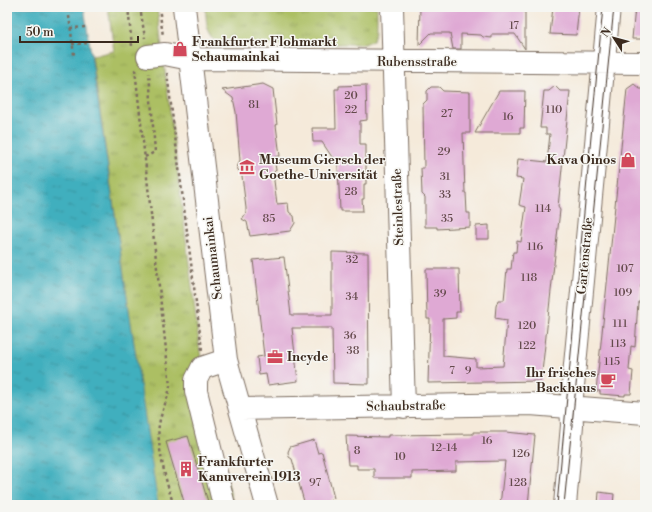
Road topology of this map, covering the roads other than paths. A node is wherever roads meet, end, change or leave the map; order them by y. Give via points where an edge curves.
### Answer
1 (184, 7) edge
2 (392, 7) edge
3 (609, 7) edge
4 (145, 55) road end
5 (190, 59) junction
6 (393, 62) junction
7 (604, 63) junction
8 (645, 63) edge
9 (226, 360) junction
10 (404, 406) junction
11 (571, 407) junction
12 (240, 409) junction
13 (645, 413) edge
14 (224, 505) edge
15 (266, 505) edge
16 (565, 505) edge

1 - 5 street, Schaumainkai
2 - 6 street, Steinlestraße
3 - 7 street, Gartenstraße
4 - 5 street, Rubensstraße
5 - 6 street, Rubensstraße
5 - 9 street, Schaumainkai
6 - 7 street, Rubensstraße
6 - 10 street, Steinlestraße
7 - 8 street, Rubensstraße
7 - 11 street, Gartenstraße
9 - 12 street, Schaumainkai
9 - 14 street via 205,366 198,372 196,391
10 - 11 street, Schaubstraße via 530,404
10 - 12 street, Schaubstraße
11 - 13 street, Schaubstraße
11 - 16 street, Gartenstraße via 572,425
12 - 15 street, Schaumainkai

